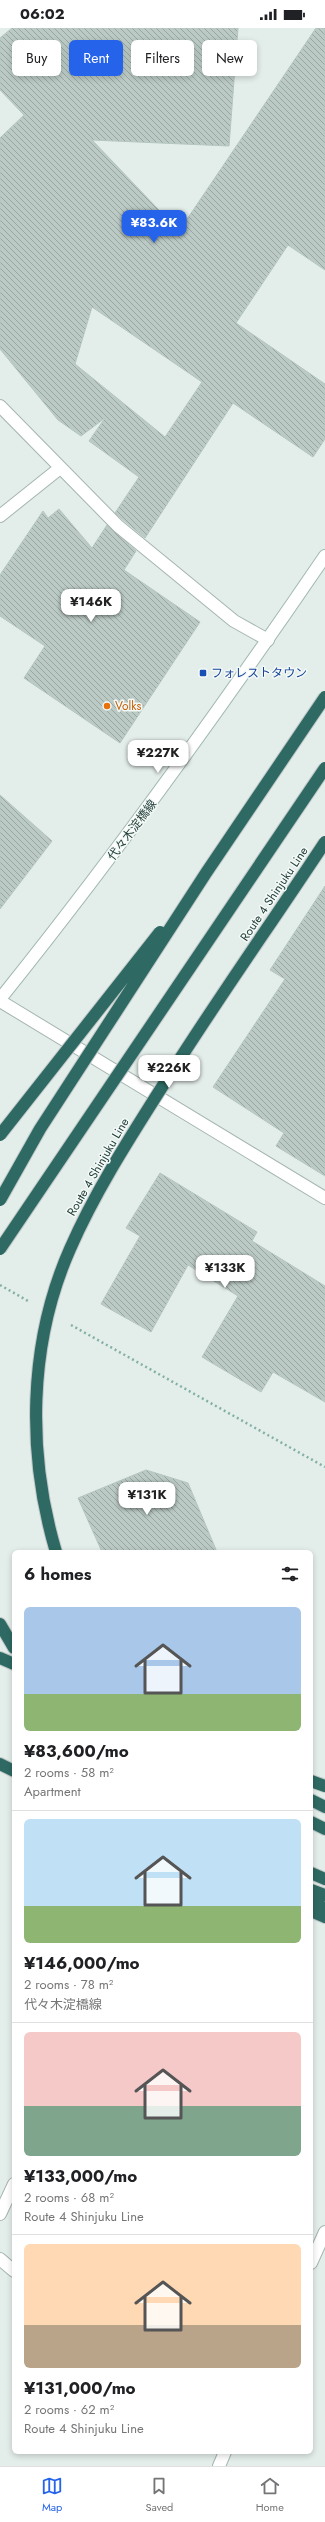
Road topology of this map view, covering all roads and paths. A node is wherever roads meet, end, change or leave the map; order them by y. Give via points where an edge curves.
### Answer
1 (0, 406) edge
2 (60, 468) junction
3 (0, 516) edge
4 (325, 556) edge
5 (268, 640) junction
6 (325, 697) edge
7 (325, 768) edge
8 (325, 842) edge
9 (206, 873) junction
10 (0, 1000) edge
11 (0, 1135) edge
12 (325, 1198) edge
13 (0, 1200) edge
14 (0, 1249) edge
15 (0, 1285) edge
16 (34, 1304) dead end
17 (69, 1324) dead end
18 (325, 1467) edge
19 (55, 1550) edge
20 (0, 1624) edge
21 (12, 1645) edge
22 (0, 1658) edge
23 (12, 1663) edge
24 (0, 1756) edge
25 (12, 1762) edge
26 (0, 1764) edge
27 (12, 1769) edge
28 (313, 1782) edge
29 (325, 1786) edge
30 (313, 1801) edge
31 (325, 1807) edge
32 (313, 1823) edge
33 (325, 1829) edge
34 (313, 1874) edge
35 (325, 1879) edge
36 (313, 1891) edge
37 (325, 1895) edge
38 (313, 1903) edge
39 (325, 1908) edge
40 (313, 1912) edge
41 (325, 1918) edge
42 (12, 2188) edge
43 (0, 2214) edge
44 (325, 2232) edge
45 (313, 2259) edge
46 (0, 2260) edge
47 (12, 2269) edge
48 (224, 2454) edge
49 (219, 2466) edge

1 - 2 street
2 - 3 street
2 - 5 street via 130,536 234,621
4 - 5 street, 代々木淀橋線
5 - 10 street, 代々木淀橋線 via 85,892
6 - 9 highway, bridge
7 - 14 highway, bridge
8 - 19 highway, Route 4 Shinjuku Line, bridge via 125,1145 69,1250 46,1323 36,1415 39,1485
9 - 11 highway, bridge
9 - 13 highway, bridge via 40,1129
10 - 12 street
15 - 16 path
17 - 18 path
20 - 21 highway
22 - 23 highway
24 - 25 highway
26 - 27 highway
28 - 29 highway
30 - 31 highway
32 - 33 highway
34 - 35 highway
36 - 37 highway
38 - 39 highway
40 - 41 highway
42 - 43 street
44 - 45 street
46 - 47 street
48 - 49 street

